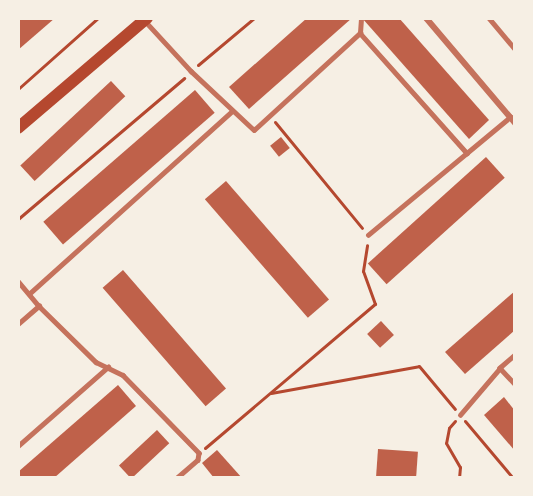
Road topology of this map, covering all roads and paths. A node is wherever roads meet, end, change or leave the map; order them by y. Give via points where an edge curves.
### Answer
1 (98, 18) edge
2 (254, 18) edge
3 (361, 18) edge
4 (427, 18) edge
5 (489, 18) edge
6 (145, 19) edge
7 (360, 33) junction
8 (515, 49) edge
9 (191, 71) junction
10 (18, 88) edge
11 (232, 111) junction
12 (269, 116) junction
13 (513, 120) edge
14 (18, 128) edge
15 (467, 153) junction
16 (18, 219) edge
17 (368, 235) junction
18 (18, 281) edge
19 (29, 294) junction
20 (39, 306) junction
21 (18, 324) edge
22 (515, 355) edge
23 (108, 367) junction
24 (501, 368) junction
25 (515, 384) edge
26 (269, 393) junction
27 (460, 415) junction
28 (18, 446) edge
29 (199, 453) junction
30 (177, 478) edge
31 (459, 478) edge
32 (513, 478) edge

1 - 10 path
2 - 9 path
3 - 7 lane
4 - 13 street
5 - 8 lane
6 - 9 lane
6 - 14 main road
7 - 12 lane
7 - 15 lane
9 - 11 lane
9 - 16 path
11 - 12 lane via 254,130
11 - 19 lane
12 - 17 path
13 - 15 lane
15 - 17 lane
17 - 26 path via 363,272 375,304
18 - 19 lane
19 - 20 lane
20 - 21 lane
20 - 23 lane via 96,362
22 - 24 lane
23 - 28 lane
23 - 29 lane via 123,375
24 - 25 lane
24 - 27 lane
26 - 27 path via 419,366
26 - 29 path
27 - 31 path via 448,428 446,443 460,467
27 - 32 path
29 - 30 lane via 198,460

